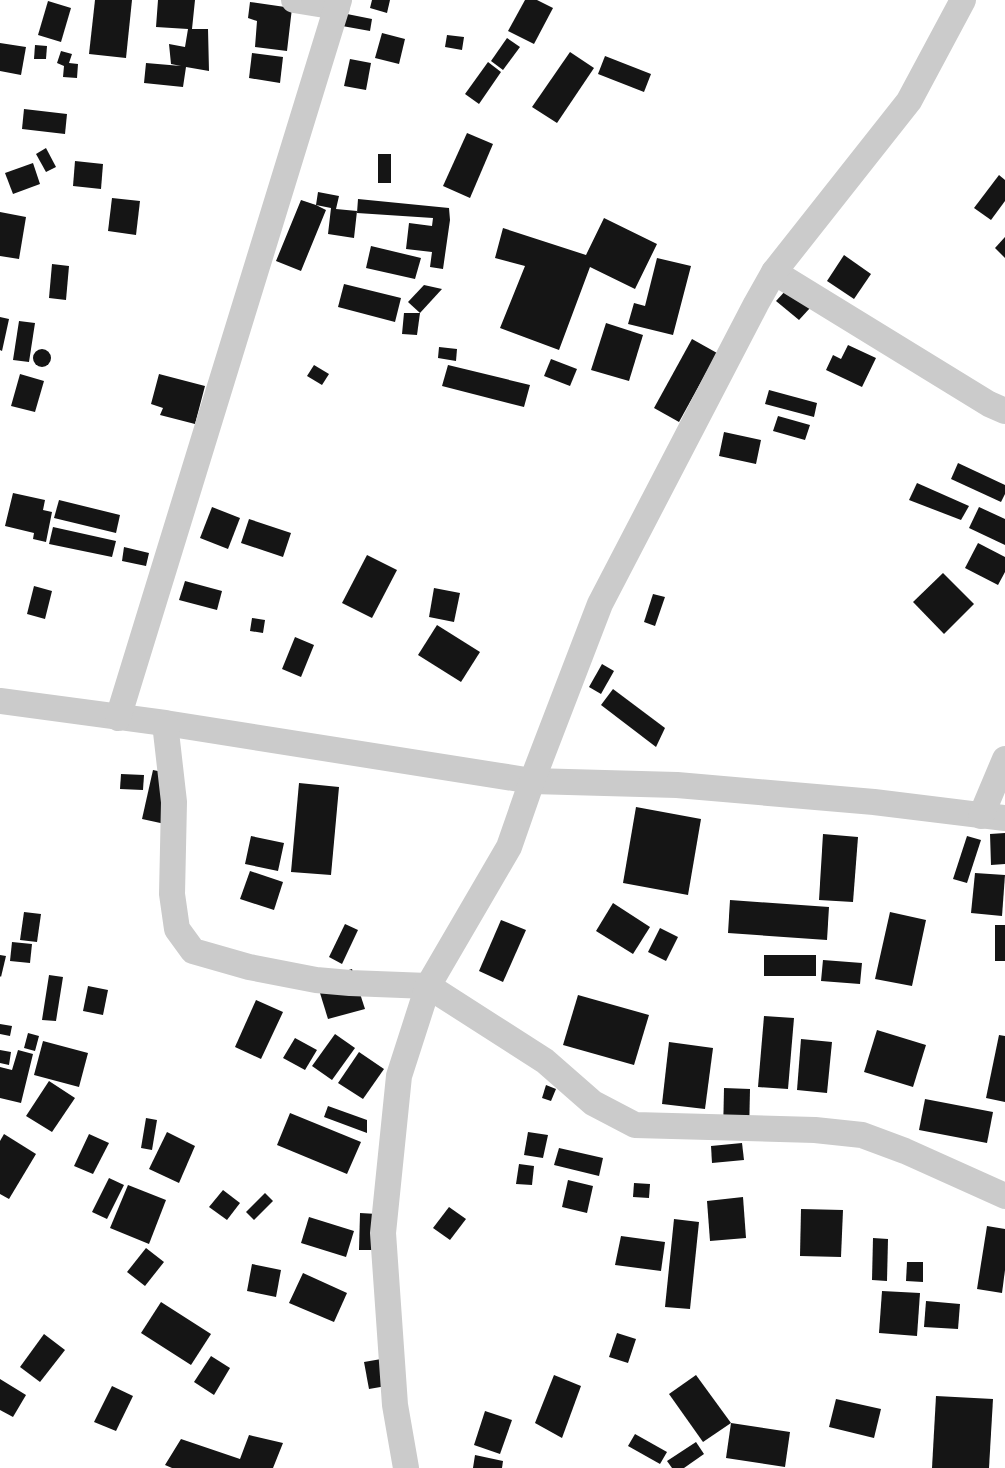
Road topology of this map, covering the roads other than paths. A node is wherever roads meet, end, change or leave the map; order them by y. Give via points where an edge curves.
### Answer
1 (294, 0) edge
2 (963, 0) edge
3 (338, 3) edge
4 (774, 272) junction
5 (1005, 411) edge
6 (0, 700) edge
7 (118, 718) junction
8 (165, 723) junction
9 (1005, 759) edge
10 (532, 781) junction
11 (993, 817) edge
12 (428, 986) junction
13 (1005, 1196) edge
14 (406, 1468) edge

1 - 3 street
2 - 4 street via 909,101
3 - 7 street
4 - 5 street
4 - 10 street via 600,604
6 - 7 street
7 - 8 street
8 - 10 street
8 - 12 street via 174,802 172,894 177,929 194,951 316,980
9 - 11 street
10 - 11 street via 688,786
10 - 12 street via 509,847
12 - 13 street via 545,1061 593,1103 635,1125 862,1135
12 - 14 street via 399,1076 383,1233 395,1405

